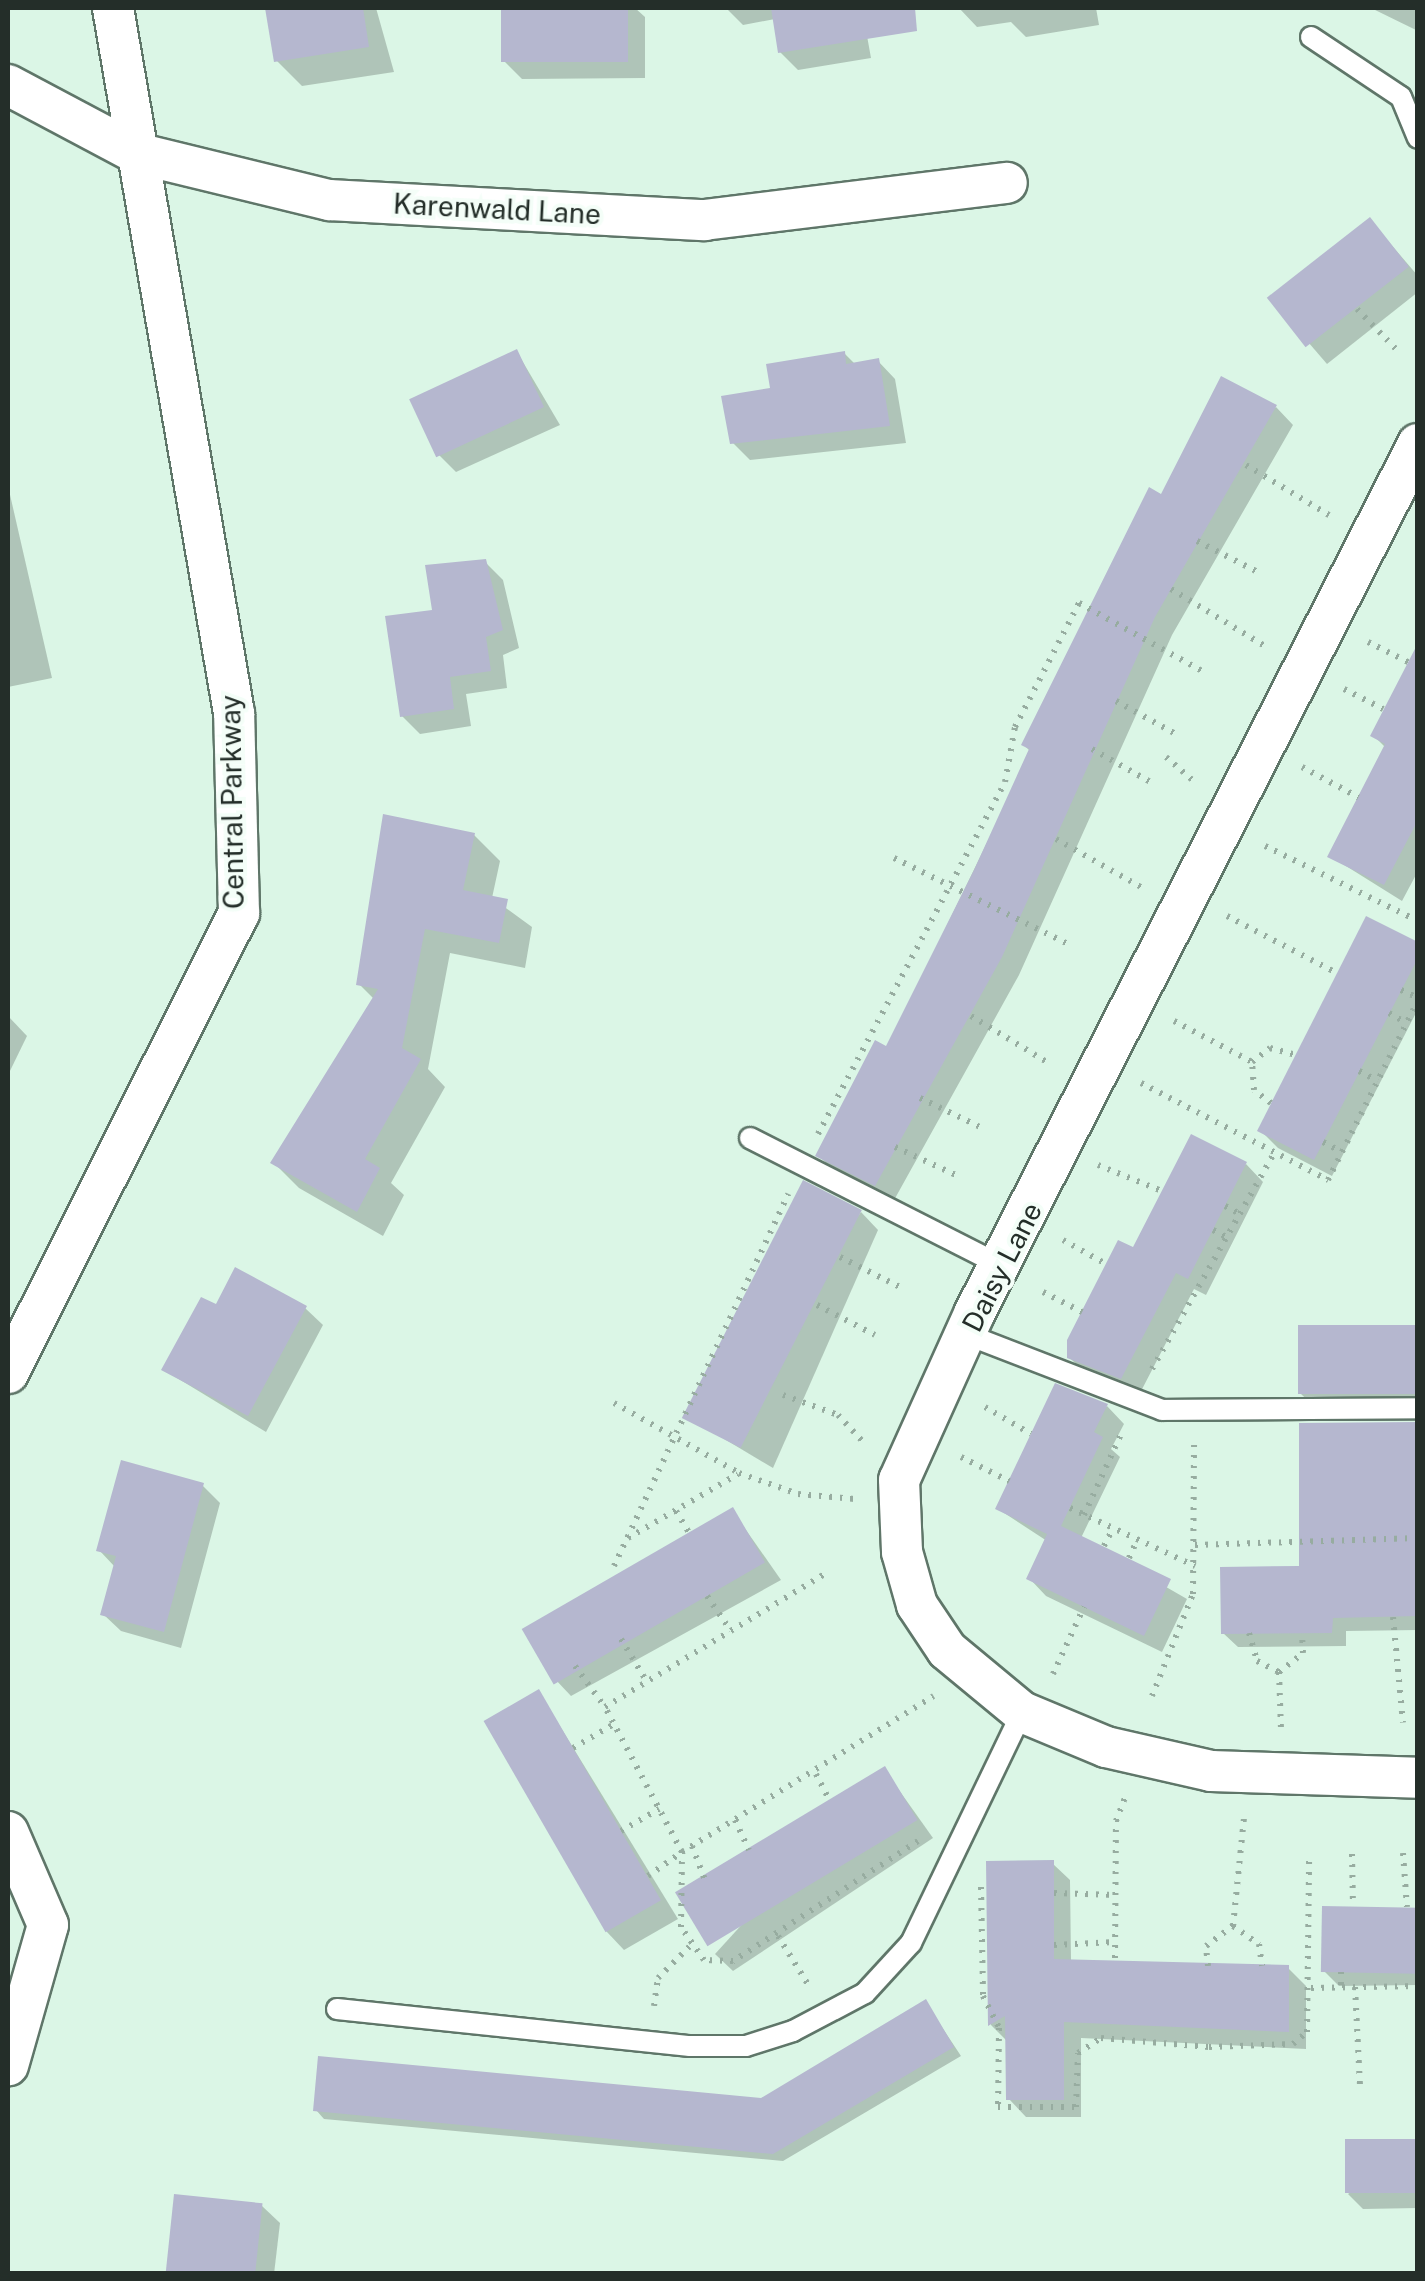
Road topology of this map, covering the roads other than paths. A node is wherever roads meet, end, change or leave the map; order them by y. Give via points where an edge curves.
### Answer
1 (113, 8) edge
2 (1312, 37) dead end
3 (8, 85) edge
4 (1418, 138) edge
5 (136, 153) junction
6 (1007, 183) dead end
7 (1418, 444) edge
8 (750, 1138) dead end
9 (1002, 1266) junction
10 (968, 1335) junction
11 (8, 1373) edge
12 (1418, 1408) edge
13 (1027, 1714) junction
14 (1418, 1778) edge
15 (8, 1832) edge
16 (337, 2009) dead end
17 (8, 2065) edge

1 - 5 street, Central Parkway
2 - 4 lane via 1401,96
3 - 5 street, Karenwald Lane
5 - 6 street, Karenwald Lane via 329,200 704,220
5 - 11 street, Central Parkway via 234,713 240,913
7 - 9 street, Daisy Lane
8 - 9 lane
9 - 10 street, Daisy Lane
10 - 12 lane via 1136,1403 1192,1410
10 - 13 street, Daisy Lane via 900,1492 902,1552 917,1605 978,1680
13 - 14 street, Daisy Lane via 1168,1762 1271,1774
13 - 16 lane via 887,1976 827,2015 746,2046 650,2044
15 - 17 street via 48,1926

